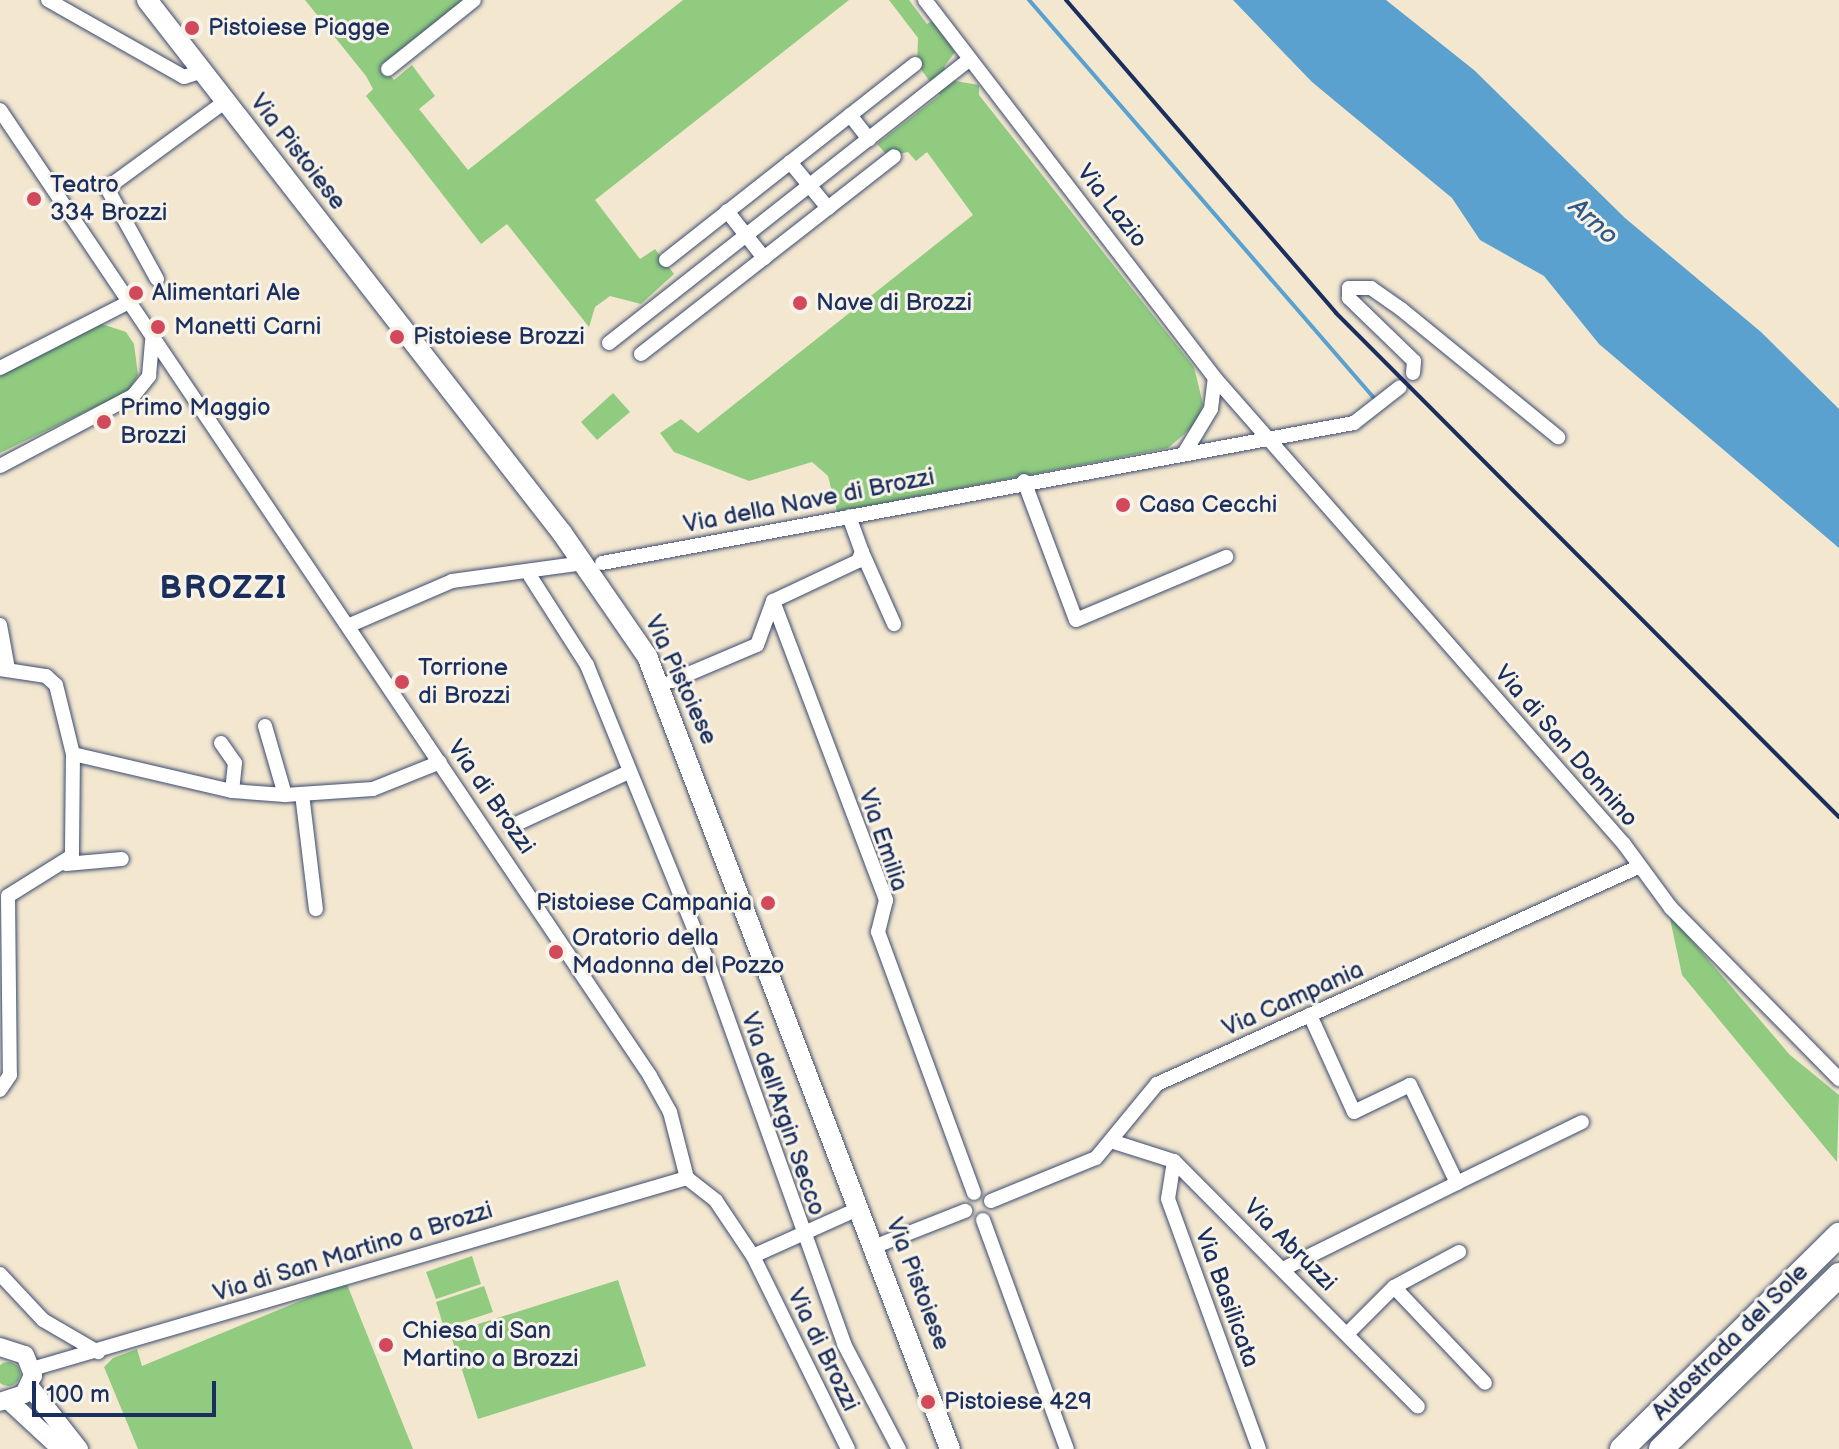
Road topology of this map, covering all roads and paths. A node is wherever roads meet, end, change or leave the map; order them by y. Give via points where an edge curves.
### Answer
1 (48, 0) edge
2 (147, 0) edge
3 (161, 0) edge
4 (474, 0) edge
5 (925, 0) edge
6 (970, 59) junction
7 (915, 64) dead end
8 (388, 69) dead end
9 (203, 71) junction
10 (226, 101) junction
11 (0, 110) edge
12 (850, 115) junction
13 (869, 139) junction
14 (894, 156) dead end
15 (790, 162) junction
16 (810, 186) junction
17 (828, 208) junction
18 (727, 211) junction
19 (746, 236) junction
20 (764, 258) junction
21 (666, 260) dead end
22 (157, 279) dead end
23 (685, 284) junction
24 (127, 303) junction
25 (703, 306) junction
26 (152, 340) junction
27 (609, 343) dead end
28 (641, 354) dead end
29 (0, 368) edge
30 (1414, 370) dead end
31 (1215, 378) junction
32 (1400, 387) dead end
33 (1266, 436) junction
34 (1558, 437) dead end
35 (1185, 452) junction
36 (0, 466) edge
37 (1024, 481) junction
38 (849, 516) junction
39 (862, 552) junction
40 (1226, 557) dead end
41 (593, 563) junction
42 (530, 576) junction
43 (773, 601) junction
44 (894, 624) dead end
45 (0, 625) edge
46 (350, 625) junction
47 (4, 669) edge
48 (672, 681) junction
49 (265, 726) dead end
50 (221, 743) dead end
51 (73, 754) junction
52 (440, 762) junction
53 (629, 772) junction
54 (232, 791) junction
55 (302, 794) junction
56 (285, 795) junction
57 (502, 832) junction
58 (122, 859) dead end
59 (66, 864) junction
60 (1638, 867) junction
61 (7, 887) edge
62 (316, 909) dead end
63 (4, 920) edge
64 (1310, 1015) junction
65 (1839, 1079) edge
66 (0, 1090) edge
67 (1582, 1122) dead end
68 (1114, 1142) junction
69 (1174, 1161) junction
70 (687, 1178) junction
71 (1457, 1183) junction
72 (974, 1193) junction
73 (991, 1201) junction
74 (860, 1208) junction
75 (965, 1211) junction
76 (983, 1220) junction
77 (801, 1234) junction
78 (1839, 1235) edge
79 (881, 1244) junction
80 (1459, 1252) dead end
81 (753, 1256) junction
82 (1283, 1269) junction
83 (0, 1274) edge
84 (1839, 1275) edge
85 (1394, 1287) junction
86 (1348, 1333) junction
87 (0, 1347) edge
88 (98, 1352) junction
89 (31, 1378) junction
90 (1485, 1383) dead end
91 (5, 1402) edge
92 (1418, 1407) dead end
93 (61, 1449) edge
94 (79, 1449) edge
95 (848, 1449) edge
96 (899, 1449) edge
97 (950, 1449) edge
98 (963, 1449) edge
99 (1067, 1449) edge
100 (1259, 1449) edge
101 (1622, 1449) edge
102 (1661, 1449) edge

1 - 9 street via 184,77
2 - 9 main road, Via Pistoiese
3 - 41 main road, Via Pistoiese
4 - 8 street
5 - 6 street, Via Lazio
6 - 13 street
6 - 31 street, Via Lazio
7 - 12 street
9 - 10 main road, Via Pistoiese
10 - 22 street via 107,188
10 - 41 main road, Via Pistoiese
11 - 24 street, Via di Brozzi
12 - 13 street
12 - 15 street
13 - 16 street
14 - 17 street
15 - 16 street
15 - 18 street
16 - 17 street
16 - 19 street
17 - 20 street
18 - 19 street
18 - 21 street
19 - 20 street
19 - 23 street
20 - 25 street
23 - 25 street
23 - 27 street
24 - 26 street, Via di Brozzi
24 - 29 street
25 - 28 street
26 - 36 street via 149,376 133,396
26 - 46 street, Via di Brozzi
30 - 34 street via 1349,298 1349,288 1371,288 1401,309
31 - 33 street, Via Lazio
31 - 35 street via 1211,409
32 - 33 street, Via della Nave di Brozzi via 1369,417
33 - 35 street, Via della Nave di Brozzi
33 - 60 street, Via di San Donnino
35 - 37 street, Via della Nave di Brozzi
37 - 38 street, Via della Nave di Brozzi
37 - 40 street via 1076,620
38 - 39 street
38 - 41 street, Via della Nave di Brozzi
39 - 43 street via 851,566
39 - 44 street
41 - 42 street, Via della Nave di Brozzi
41 - 48 main road, Via Pistoiese
41 - 74 main road, Via Pistoiese via 661,686
42 - 46 street, Via della Nave di Brozzi via 452,581
42 - 53 street, Via dell'Argin Secco via 573,634
43 - 48 street via 757,645
43 - 72 street, Via Emilia via 886,900 878,932
45 - 47 street
46 - 52 street, Via di Brozzi
47 - 51 street via 56,685
48 - 79 main road, Via Pistoiese
49 - 56 street
50 - 54 street via 235,763
51 - 54 street
51 - 59 street
52 - 55 street via 400,783
52 - 57 street, Via di Brozzi
53 - 57 street
53 - 77 street, Via dell'Argin Secco via 705,955
54 - 56 street
55 - 56 street
55 - 62 street
57 - 70 street, Via di Brozzi via 665,1102
58 - 59 street
59 - 61 street
60 - 64 street, Via Campania
60 - 65 street, Via di San Donnino
61 - 63 street
63 - 66 street via 10,1075
64 - 68 street, Via Campania via 1157,1084
64 - 71 street via 1354,1112 1410,1085
67 - 71 street
68 - 69 street, Via Abruzzi
68 - 73 street, Via Campania via 1087,1163
69 - 82 street, Via Abruzzi
69 - 100 street, Via Basilicata via 1168,1199
70 - 81 street, Via di Brozzi via 716,1201
70 - 88 street, Via di San Martino a Brozzi
71 - 82 street
72 - 73 street
72 - 75 street
73 - 76 street
74 - 77 street
74 - 79 main road, Via Pistoiese
75 - 76 street
75 - 79 street
76 - 99 street
77 - 81 street
77 - 96 street, Via dell'Argin Secco via 844,1344
78 - 101 highway, Autostrada del Sole
79 - 97 main road, Via Pistoiese
79 - 98 main road, Via Pistoiese
80 - 85 street
81 - 95 street, Via di Brozzi
82 - 86 street, Via Abruzzi
83 - 88 street via 43,1320
84 - 102 highway, Autostrada del Sole
85 - 86 street
85 - 90 street
86 - 92 street, Via Abruzzi
87 - 89 street via 19,1351
88 - 89 street, Via di San Martino a Brozzi
89 - 91 street
89 - 94 street
91 - 93 street

